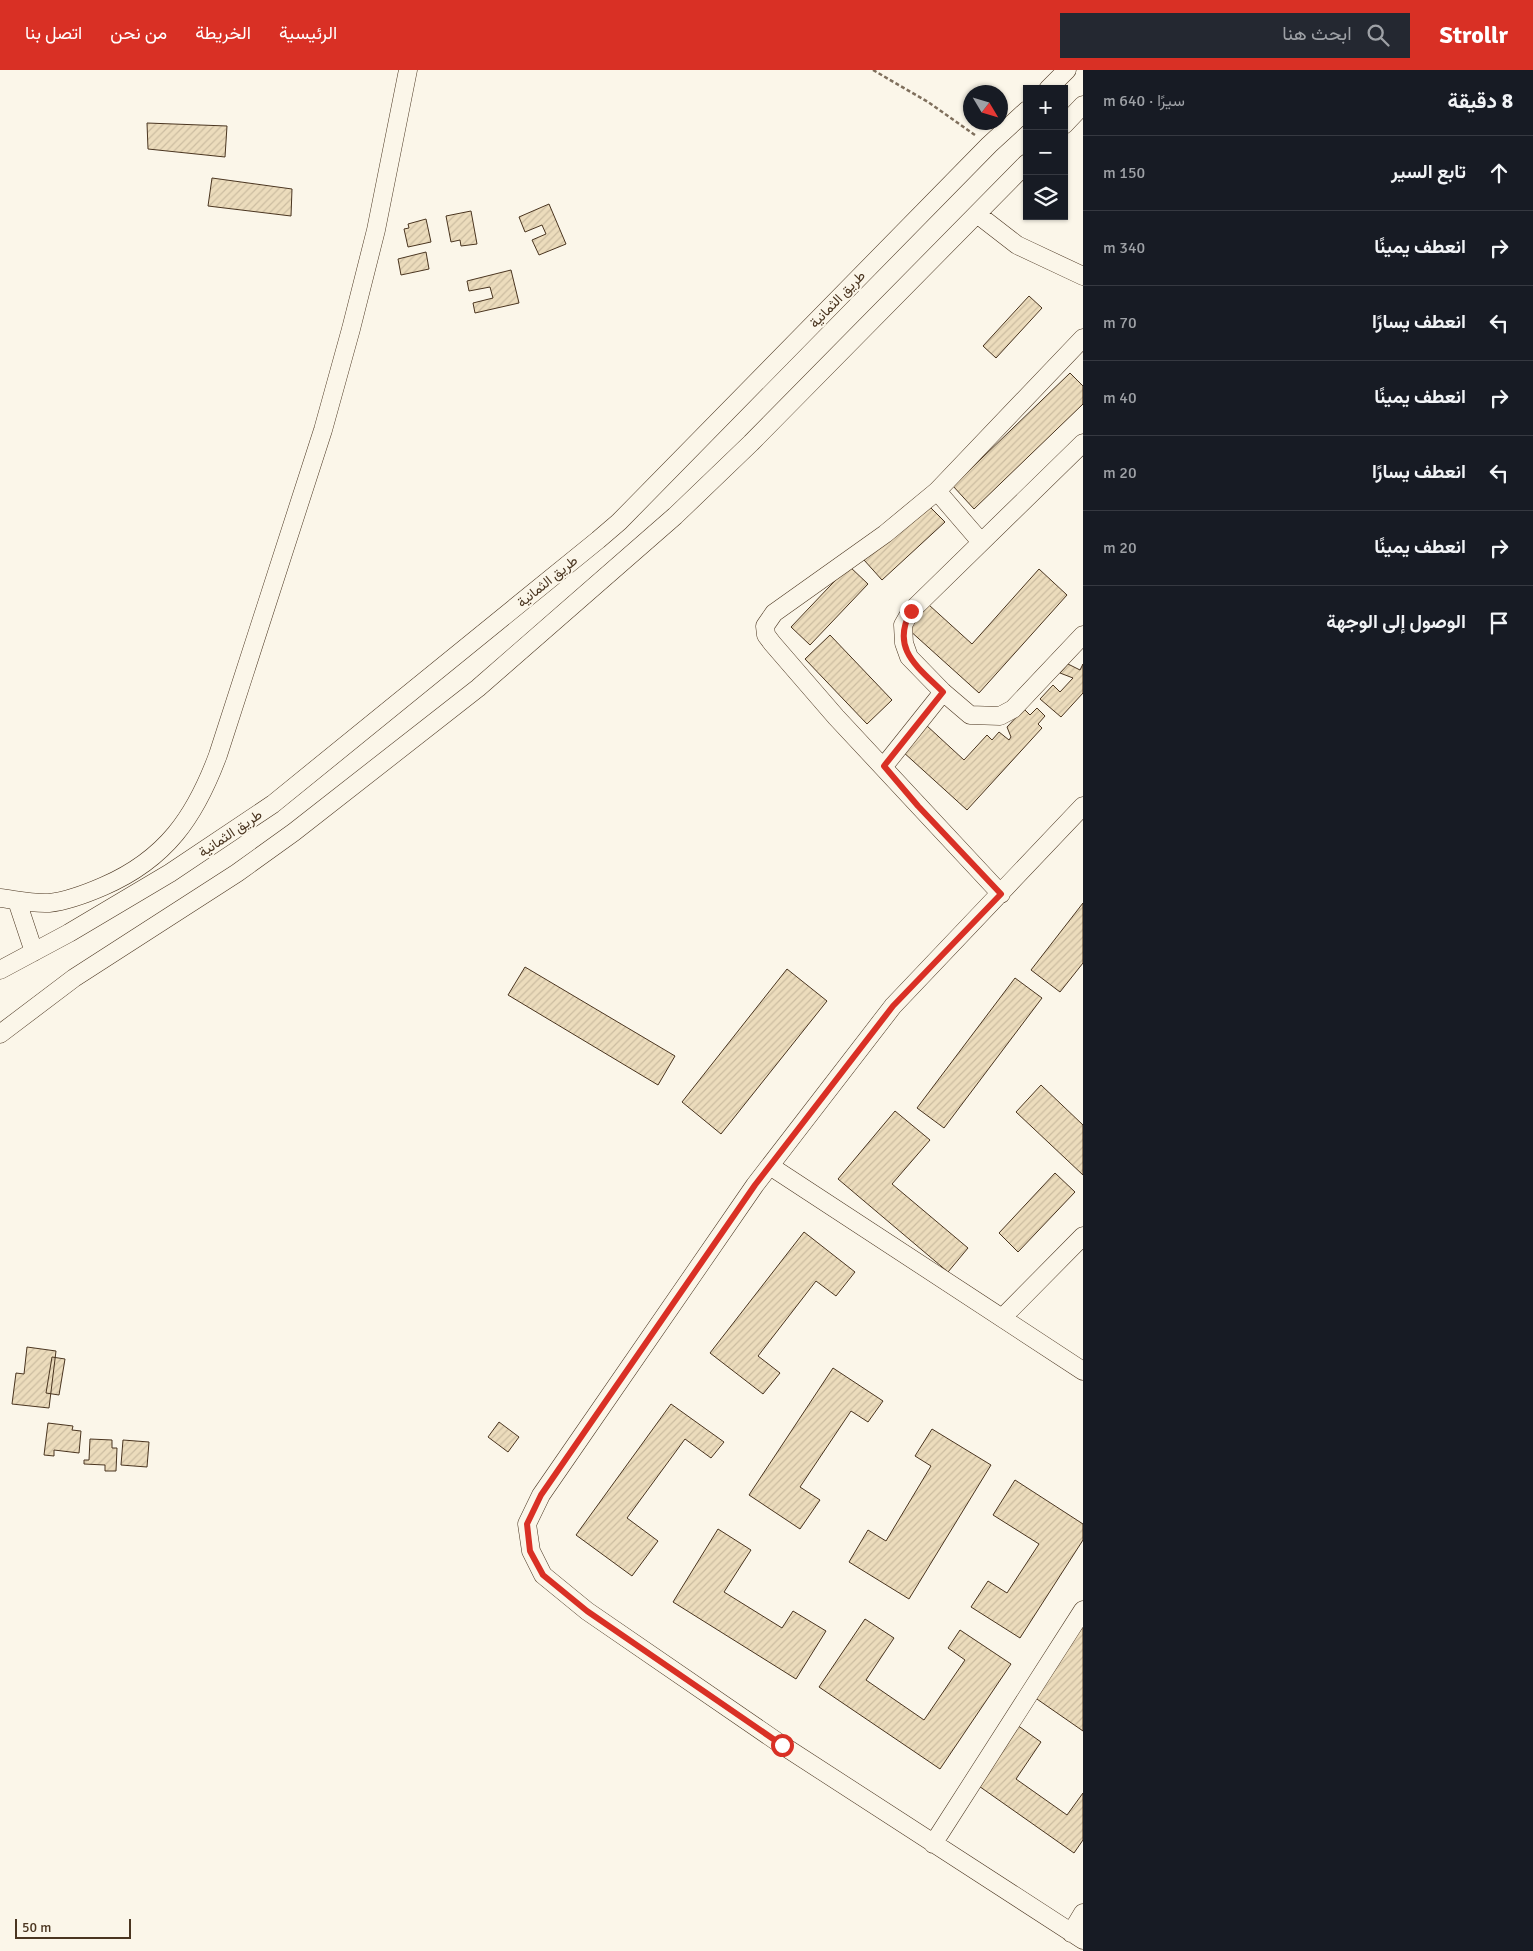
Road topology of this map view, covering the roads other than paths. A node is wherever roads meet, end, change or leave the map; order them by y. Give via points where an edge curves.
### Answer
1 (408, 70) edge
2 (1067, 70) edge
3 (1052, 85) edge
4 (1083, 106) edge
5 (1023, 114) edge
6 (1068, 121) edge
7 (1023, 167) edge
8 (977, 214) junction
9 (1083, 276) edge
10 (1083, 338) edge
11 (1083, 443) edge
12 (937, 491) junction
13 (981, 542) junction
14 (1083, 635) edge
15 (943, 692) junction
16 (884, 766) junction
17 (1083, 806) edge
18 (1001, 894) junction
19 (8, 899) edge
20 (34, 952) junction
21 (0, 970) edge
22 (0, 1034) edge
23 (770, 1166) junction
24 (1083, 1236) edge
25 (1002, 1318) junction
26 (1083, 1371) edge
27 (1083, 1610) edge
28 (933, 1844) junction
29 (1083, 1913) edge
30 (1077, 1937) edge

1 - 19 street via 376,230 323,430 205,790 177,834 135,872 91,892 51,903
2 - 3 street
4 - 6 street
5 - 20 street, طريق الثمانية via 605,534 273,804 170,873
7 - 8 street
8 - 9 street via 1025,250
8 - 22 street via 675,516 478,688 286,838 74,978
10 - 12 street
11 - 13 street
12 - 13 street
12 - 16 street via 885,534 774,613 765,626 766,635 781,654
13 - 15 street via 911,611 903,625 909,657
14 - 15 street via 1012,709 1000,716 970,716
15 - 16 street
16 - 18 street
17 - 18 street
18 - 23 street via 893,1006
19 - 20 street
20 - 21 street, طريق الثمانية
23 - 25 street
23 - 28 street via 541,1495 527,1524 530,1551 543,1575 587,1611
24 - 25 street
25 - 26 street
27 - 28 street
28 - 30 street
29 - 30 street

